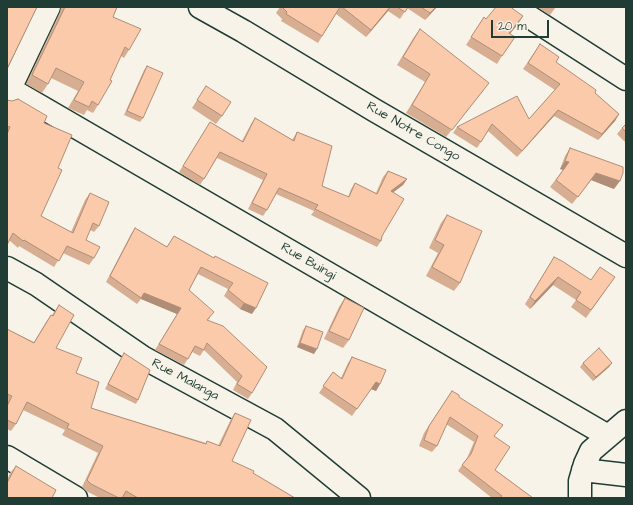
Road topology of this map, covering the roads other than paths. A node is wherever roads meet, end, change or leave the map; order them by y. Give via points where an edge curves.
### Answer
1 (49, 7) edge
2 (200, 7) edge
3 (514, 7) edge
4 (626, 79) edge
5 (8, 91) edge
6 (626, 256) edge
7 (7, 268) edge
8 (626, 421) edge
9 (608, 436) junction
10 (7, 456) edge
11 (583, 470) junction
12 (626, 475) edge
13 (76, 498) edge
14 (359, 498) edge
15 (580, 498) edge

1 - 5 street
2 - 6 street, Rue Notre Congo
3 - 4 street
5 - 9 street, Rue Buingi
7 - 14 street, Rue Malanga via 36,284 144,358 276,429
8 - 9 street
9 - 11 street via 591,451
10 - 13 street
11 - 12 street
11 - 15 street

